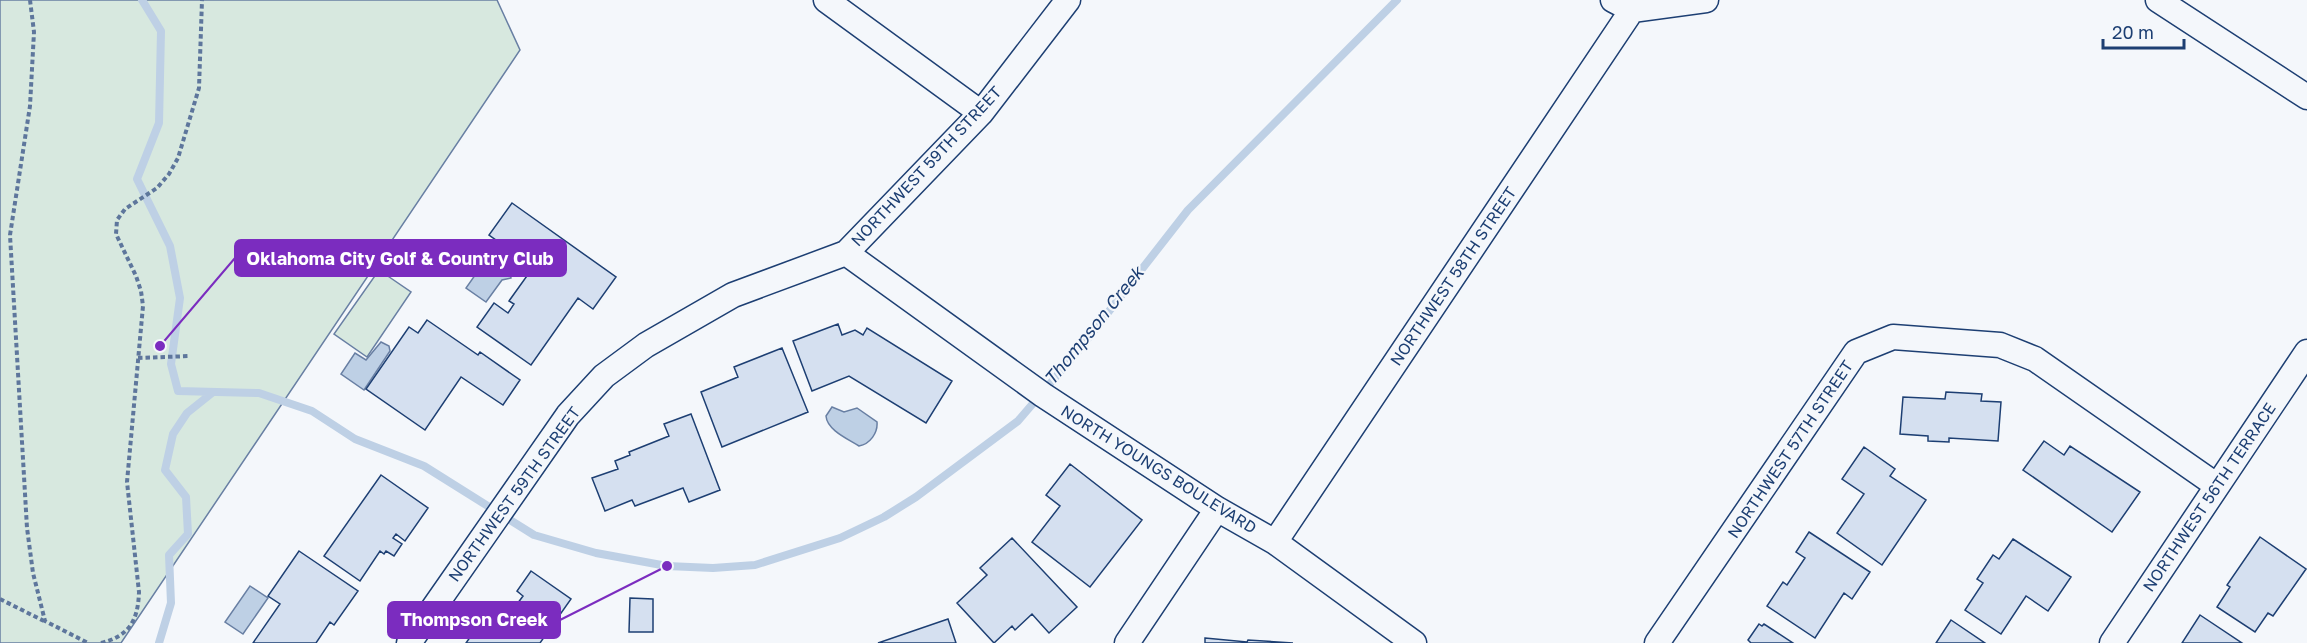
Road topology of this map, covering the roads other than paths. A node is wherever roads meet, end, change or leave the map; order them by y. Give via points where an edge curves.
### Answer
1 (826, 0) edge
2 (1068, 0) edge
3 (1706, 0) edge
4 (2158, 0) edge
5 (1623, 5) edge
6 (2307, 97) edge
7 (981, 113) junction
8 (846, 253) junction
9 (2307, 352) edge
10 (2216, 485) junction
11 (1217, 509) junction
12 (1275, 542) junction
13 (409, 643) edge
14 (1127, 643) edge
15 (1414, 643) edge
16 (1657, 643) edge
17 (2112, 643) edge

1 - 7 street
2 - 7 street, NORTHWEST 59TH STREET
3 - 5 street
4 - 6 street
5 - 12 street, NORTHWEST 58TH STREET
7 - 8 street, NORTHWEST 59TH STREET
8 - 11 street, NORTH YOUNGS BOULEVARD via 1067,411
8 - 13 street, NORTHWEST 59TH STREET via 733,295 646,345 604,376 575,408
9 - 10 street, NORTHWEST 56TH TERRACE
10 - 16 street, NORTHWEST 57TH STREET via 2035,359 2000,345 1893,337 1856,352
10 - 17 street, NORTHWEST 56TH TERRACE
11 - 12 street, NORTH YOUNGS BOULEVARD
11 - 14 street
12 - 15 street, NORTH YOUNGS BOULEVARD

